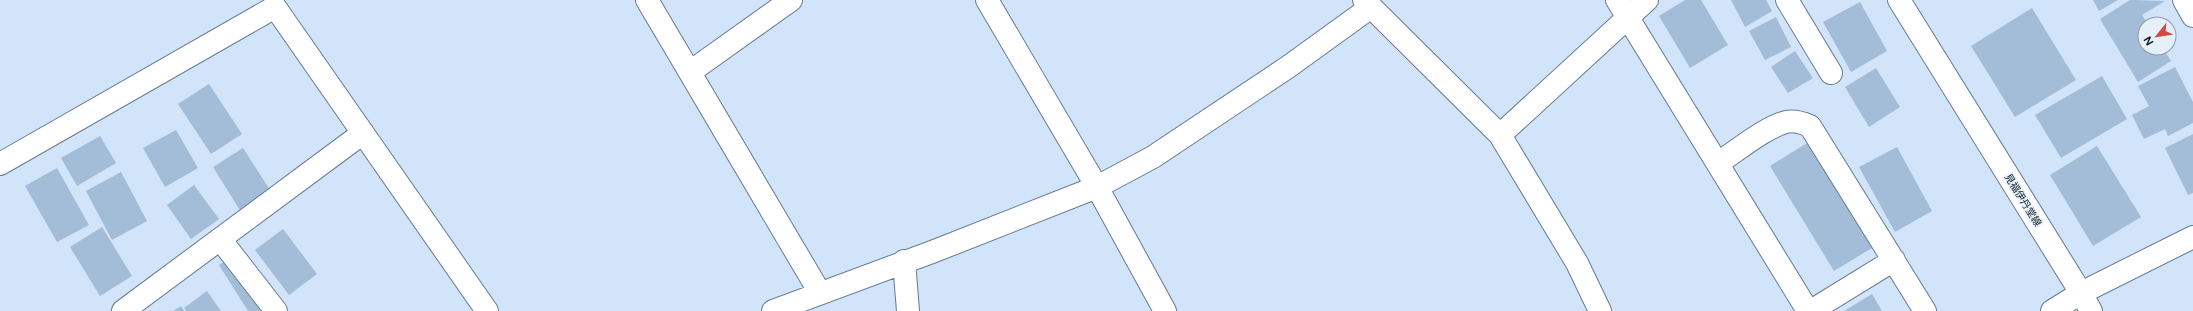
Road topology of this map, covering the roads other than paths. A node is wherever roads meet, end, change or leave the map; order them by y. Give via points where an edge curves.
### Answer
1 (647, 0) edge
2 (791, 0) edge
3 (987, 0) edge
4 (1646, 0) edge
5 (1787, 0) edge
6 (1899, 0) edge
7 (2184, 0) edge
8 (1368, 4) edge
9 (1623, 9) edge
10 (2193, 16) edge
11 (690, 72) junction
12 (1831, 73) dead end
13 (363, 133) junction
14 (1500, 135) junction
15 (1718, 163) junction
16 (0, 164) edge
17 (1097, 187) junction
18 (2193, 237) edge
19 (220, 238) junction
20 (1894, 260) junction
21 (904, 261) junction
22 (820, 294) junction
23 (2086, 302) edge
24 (122, 311) edge
25 (276, 311) edge
26 (487, 311) edge
27 (773, 311) edge
28 (908, 311) edge
29 (1165, 311) edge
30 (1600, 311) edge
31 (1810, 311) edge
32 (1925, 311) edge
33 (2052, 311) edge

1 - 11 street
2 - 11 street
3 - 17 street
4 - 9 street
5 - 12 street
6 - 23 street, 見福伊丹堂線
7 - 10 street
8 - 14 street
8 - 17 street via 1288,67 1153,157
9 - 14 street
9 - 15 street
11 - 22 street
13 - 16 street via 275,7
13 - 19 street
13 - 26 street
14 - 30 street via 1577,263
15 - 20 street via 1786,122 1810,126
15 - 31 street
17 - 21 street
17 - 29 street
18 - 23 street
19 - 24 street
19 - 25 street
20 - 31 street
20 - 32 street
21 - 22 street
21 - 28 street
22 - 27 street
23 - 33 street

